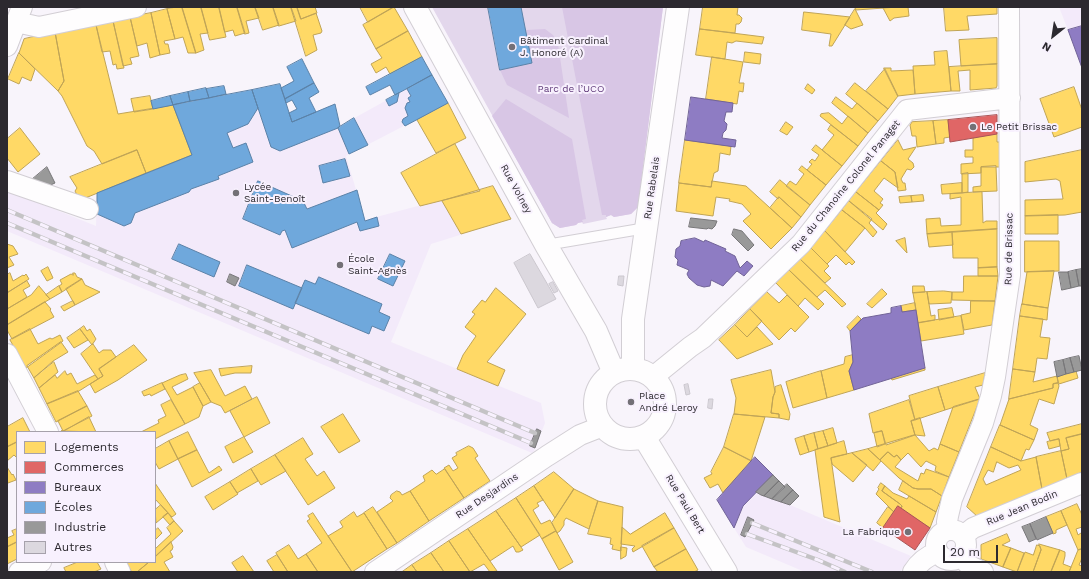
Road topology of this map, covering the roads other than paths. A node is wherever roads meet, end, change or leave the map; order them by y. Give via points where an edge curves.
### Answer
1 (136, 7) edge
2 (415, 7) edge
3 (678, 7) edge
4 (1009, 7) edge
5 (19, 15) edge
6 (7, 46) edge
7 (1010, 98) junction
8 (7, 181) edge
9 (88, 209) dead end
10 (646, 228) junction
11 (546, 245) junction
12 (7, 354) edge
13 (623, 371) junction
14 (653, 377) junction
15 (603, 426) junction
16 (47, 431) edge
17 (644, 437) junction
18 (1082, 483) edge
19 (956, 533) junction
20 (960, 556) junction
21 (924, 561) edge
22 (39, 563) edge
23 (116, 563) edge
24 (19, 572) edge
25 (120, 572) edge
26 (375, 572) edge
27 (726, 572) edge
28 (983, 572) edge

1 - 5 street via 39,27
2 - 11 main road, Rue Volney
3 - 10 main road, Rue Rabelais
4 - 7 street, Rue de Brissac
5 - 6 street
7 - 14 street, Rue du Chanoine Colonel Panaget via 907,110 802,244 703,338
7 - 19 street, Rue de Brissac via 1010,275 991,396 983,423 952,498 948,516 947,522
8 - 9 street
10 - 11 lane
10 - 13 main road, Rue Rabelais
11 - 13 main road, Rue Volney via 596,331
12 - 16 street
13 - 14 main road via 640,370
13 - 15 main road via 605,379 595,397 595,407
14 - 17 main road via 665,397 665,407 659,425
15 - 17 main road via 611,434 622,438
15 - 26 street, Rue Desjardins via 580,435 546,456
17 - 27 main road, Rue Paul Bert
18 - 19 street, Rue Jean Bodin
19 - 20 street, Rue de Brissac via 966,541 964,552
19 - 21 street, Rue Jean Bodin via 944,531
20 - 21 street via 953,559
20 - 28 street via 970,566
22 - 24 street
23 - 25 street

